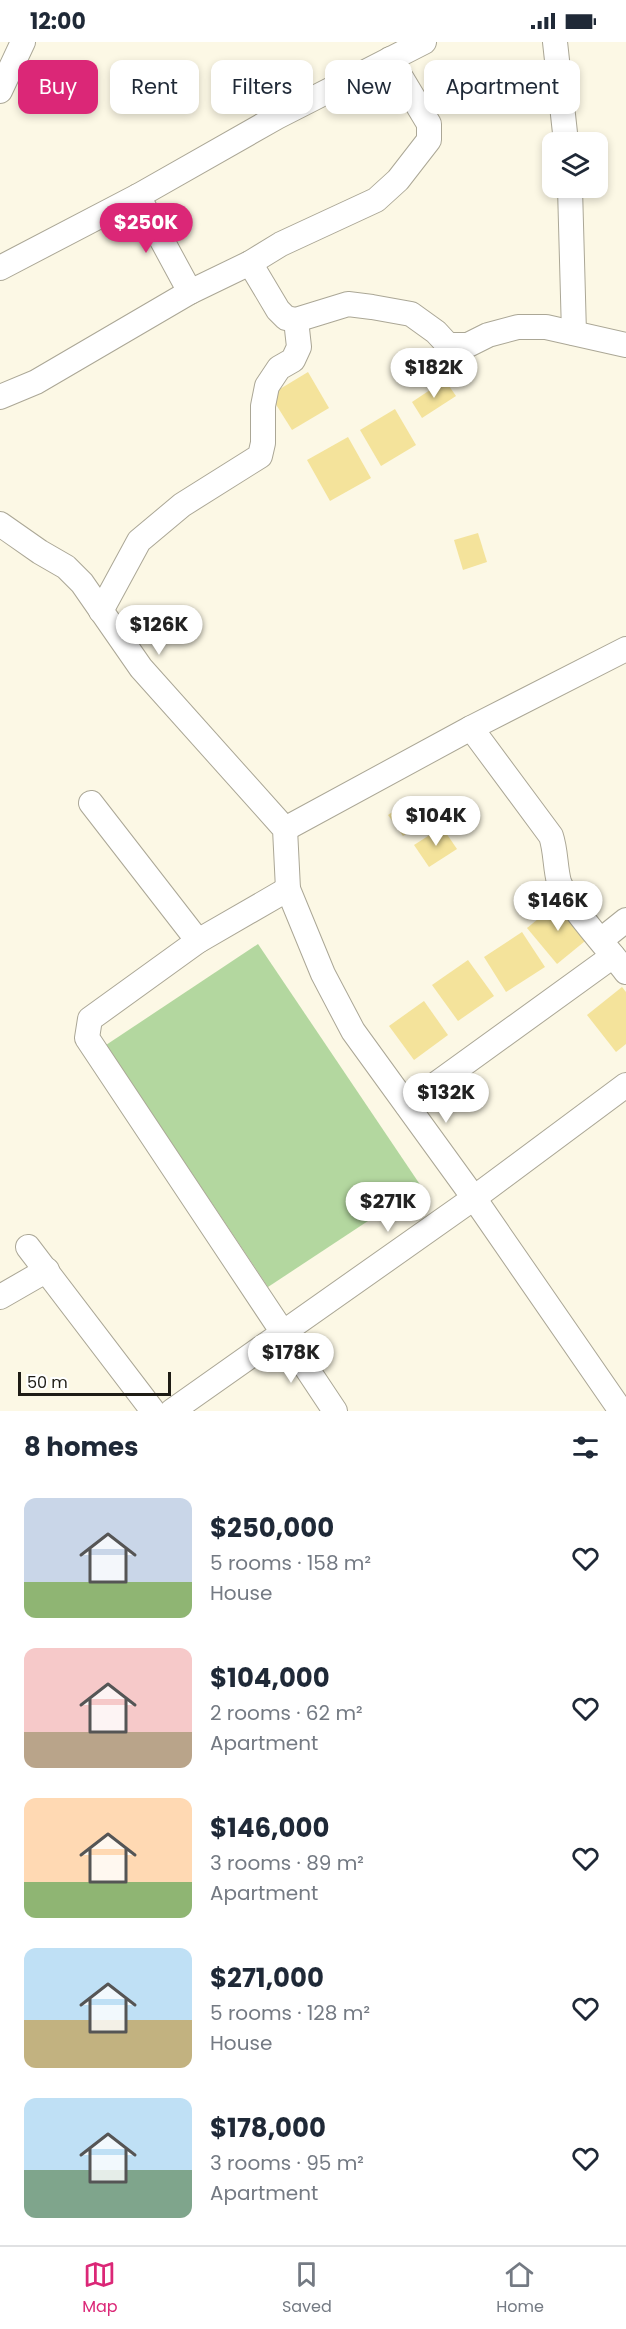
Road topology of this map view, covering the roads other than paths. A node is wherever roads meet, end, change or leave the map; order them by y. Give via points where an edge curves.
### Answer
1 (424, 42) edge
2 (555, 42) edge
3 (13, 47) edge
4 (390, 59) junction
5 (0, 91) edge
6 (565, 132) edge
7 (138, 196) junction
8 (570, 198) edge
9 (250, 263) junction
10 (1, 264) edge
11 (190, 292) junction
12 (296, 320) junction
13 (574, 333) junction
14 (626, 345) edge
15 (0, 397) edge
16 (0, 524) edge
17 (101, 611) junction
18 (626, 649) edge
19 (471, 728) junction
20 (91, 803) dead end
21 (285, 829) junction
22 (288, 889) junction
23 (626, 920) edge
24 (198, 941) junction
25 (613, 956) edge
26 (626, 1085) edge
27 (407, 1105) junction
28 (474, 1198) junction
29 (28, 1247) dead end
30 (48, 1270) junction
31 (0, 1297) edge
32 (281, 1333) junction
33 (153, 1411) edge
34 (171, 1411) edge
35 (334, 1411) edge
36 (621, 1411) edge

1 - 4 street
2 - 6 street
3 - 5 street
4 - 7 street via 277,117
4 - 9 street via 429,124 429,141 419,156 376,200 281,244
7 - 10 street
7 - 11 street
8 - 13 street
9 - 11 street
9 - 12 street via 278,310 286,318
11 - 15 street via 36,382
12 - 13 street via 348,304 411,314 448,345 468,345 518,327
12 - 17 street via 299,347 293,360 279,368 267,386 260,456 182,505 139,541
13 - 14 street
16 - 17 street via 66,567
17 - 21 street via 141,668
18 - 19 street
19 - 21 street
19 - 25 street via 551,836 559,882
20 - 24 street
21 - 22 street
22 - 24 street
22 - 27 street via 323,974 353,1031
23 - 25 street
24 - 32 street via 90,1019 87,1038
25 - 27 street
26 - 28 street
27 - 28 street
28 - 32 street
28 - 36 street
29 - 30 street
30 - 31 street
30 - 33 street
32 - 34 street
32 - 35 street

